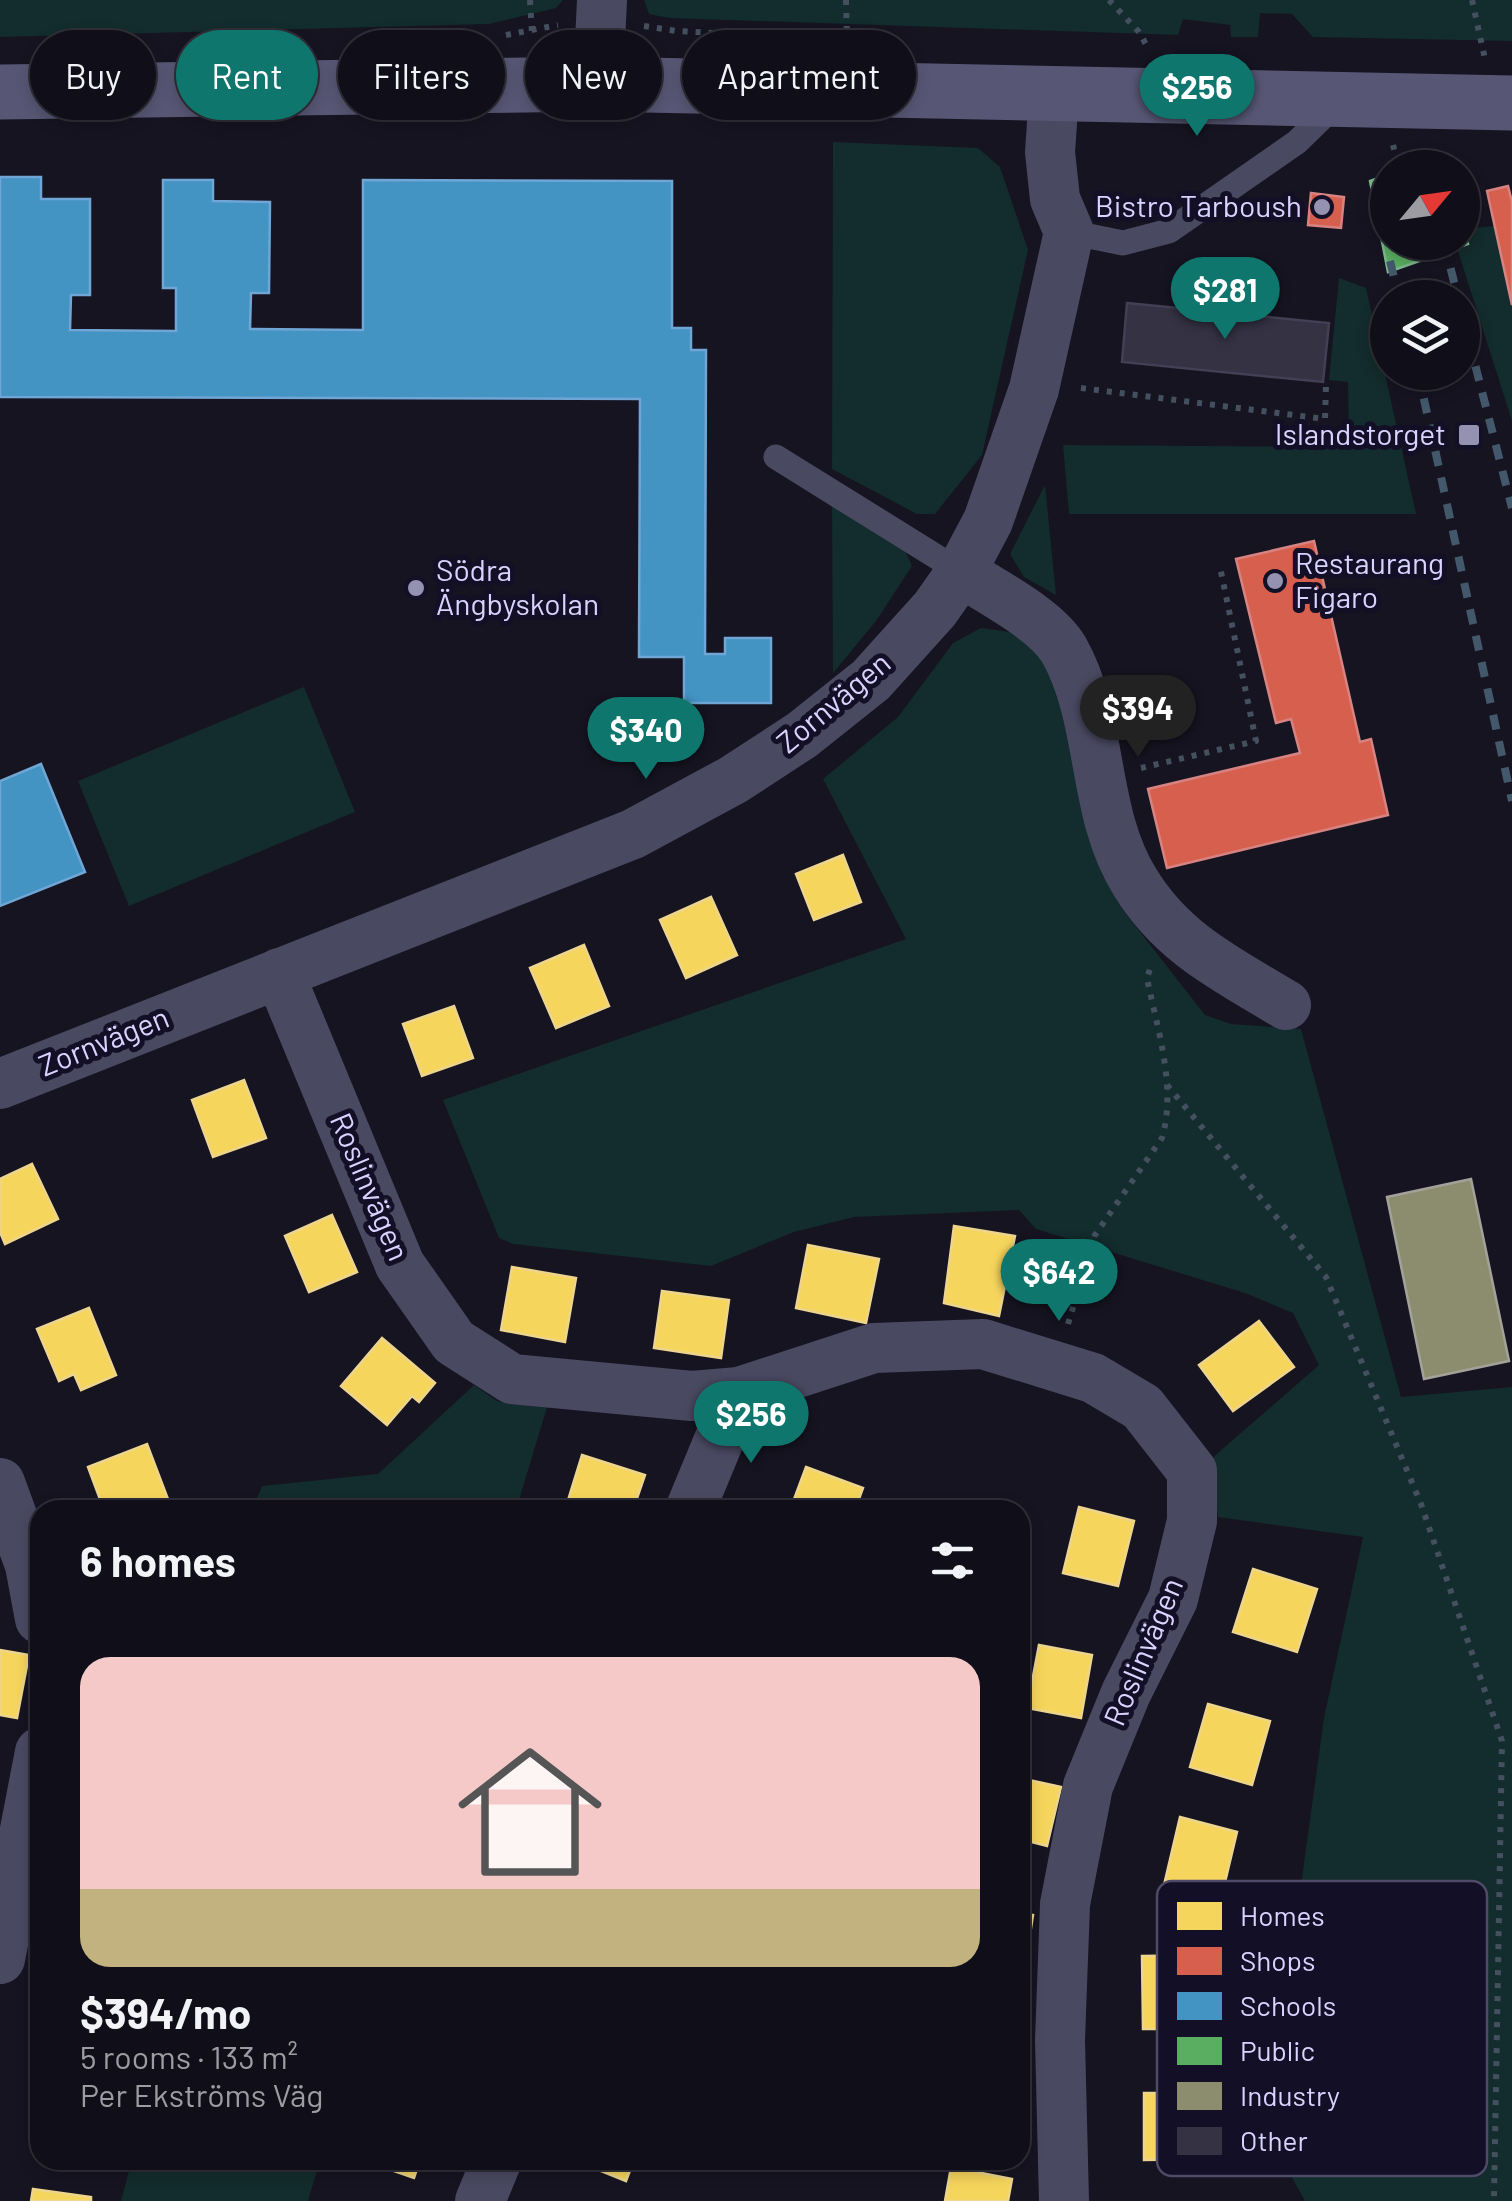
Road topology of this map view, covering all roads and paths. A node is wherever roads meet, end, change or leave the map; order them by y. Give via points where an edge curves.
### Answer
1 (602, 0) edge
2 (846, 0) edge
3 (1109, 0) edge
4 (601, 30) edge
5 (846, 30) edge
6 (1151, 53) dead end
7 (525, 85) edge
8 (662, 86) edge
9 (0, 92) edge
10 (1054, 95) junction
11 (1340, 99) junction
12 (1512, 104) edge
13 (1069, 232) junction
14 (1035, 383) junction
15 (1326, 384) dead end
16 (776, 457) dead end
17 (1220, 567) dead end
18 (962, 572) junction
19 (1100, 778) junction
20 (1166, 921) junction
21 (279, 972) junction
22 (1286, 1005) dead end
23 (0, 1084) edge
24 (1168, 1085) junction
25 (1065, 1334) dead end
26 (739, 1392) junction
27 (0, 1483) edge
28 (694, 1500) edge
29 (30, 1565) edge
30 (30, 1804) edge
31 (0, 1959) edge
32 (493, 2170) edge
33 (480, 2201) edge
34 (1064, 2201) edge
35 (1494, 2201) edge

1 - 4 street
2 - 5 path
3 - 6 path
7 - 9 street
8 - 10 street
10 - 11 street
10 - 13 street via 1055,199
11 - 12 street
11 - 13 lane via 1297,142 1169,231 1123,243
13 - 14 street, Zornvägen
14 - 15 path via 1325,419
14 - 18 street, Zornvägen via 988,521
16 - 18 lane
17 - 19 path via 1256,742
18 - 19 street via 1063,648 1085,705
18 - 21 street, Zornvägen via 871,680 733,780 633,834
19 - 20 street via 1118,850
20 - 22 street via 1184,942
20 - 24 path via 1147,978
21 - 23 street, Zornvägen
21 - 26 street, Roslinvägen via 400,1265 454,1342 512,1380 692,1396
24 - 25 path via 1162,1138 1095,1235
24 - 35 path via 1326,1277 1421,1504 1502,1741
26 - 28 street
26 - 34 street, Roslinvägen via 874,1348 983,1344 1093,1378 1142,1407 1192,1471 1192,1521 1174,1599 1088,1786 1065,1904
27 - 29 street
30 - 31 street
32 - 33 street

